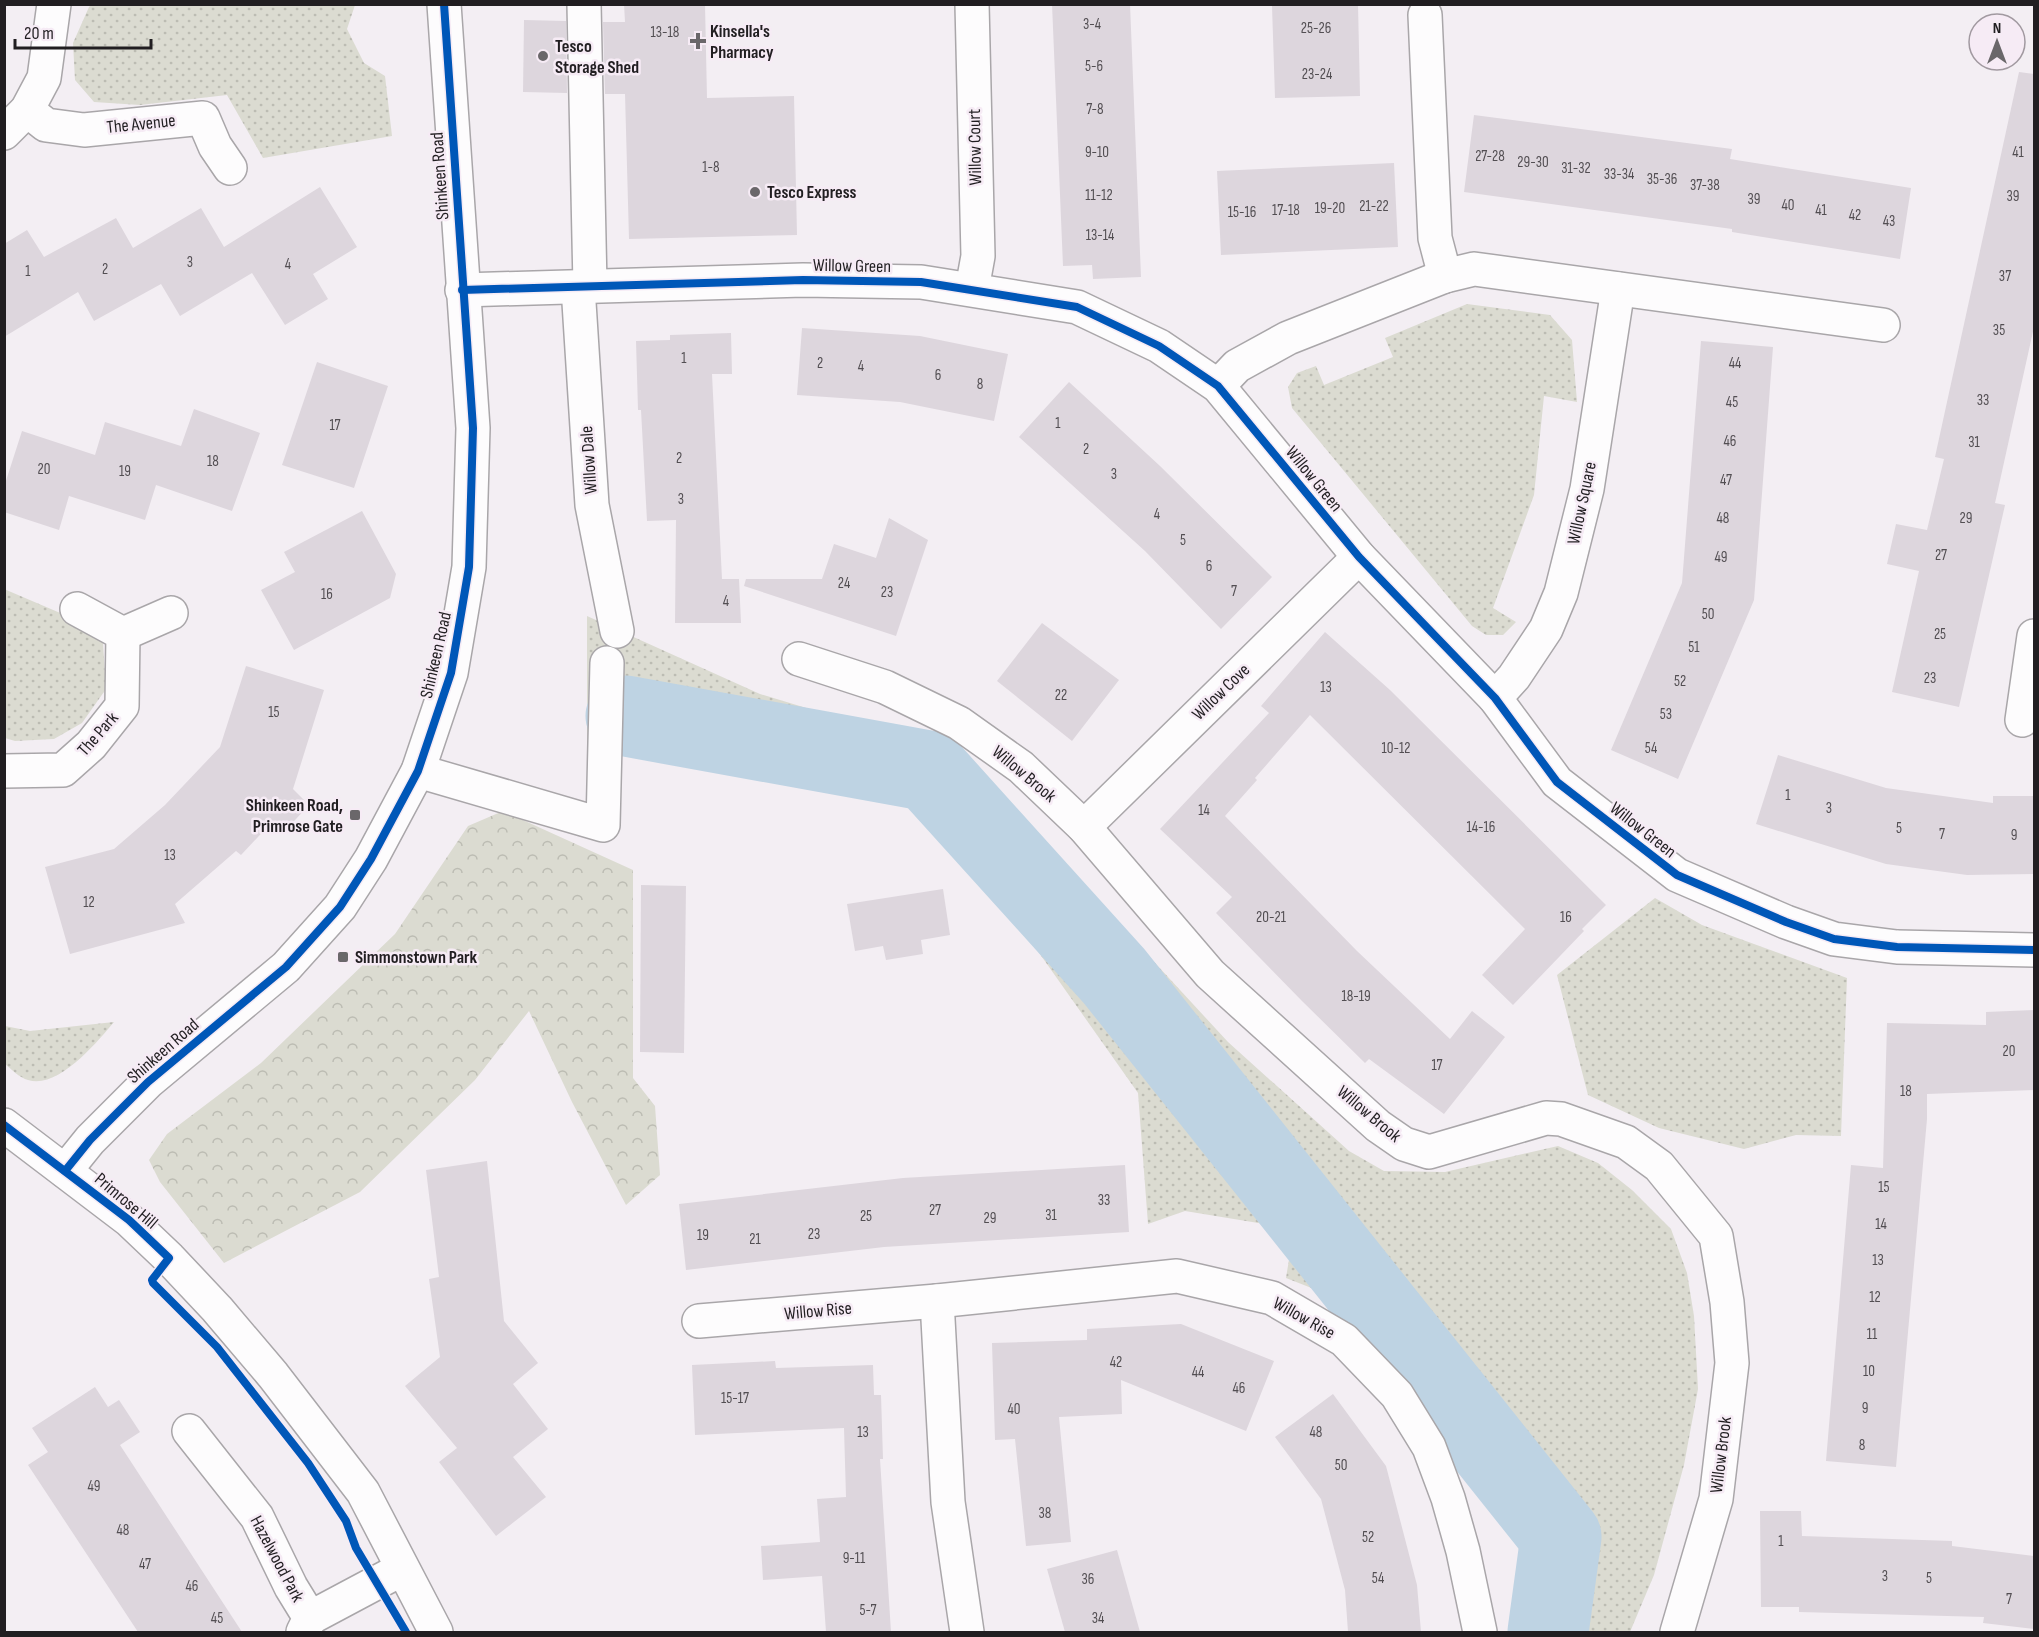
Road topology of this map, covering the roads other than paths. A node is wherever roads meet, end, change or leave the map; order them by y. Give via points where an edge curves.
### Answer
1 (54, 4) edge
2 (444, 4) edge
3 (584, 4) edge
4 (972, 4) edge
5 (1425, 15) dead end
6 (16, 122) edge
7 (230, 168) dead end
8 (1445, 276) junction
9 (584, 287) junction
10 (972, 289) junction
11 (1618, 289) junction
12 (462, 290) junction
13 (1883, 326) dead end
14 (1218, 386) junction
15 (1359, 557) junction
16 (77, 609) dead end
17 (171, 614) dead end
18 (617, 631) dead end
19 (123, 634) junction
20 (2034, 636) edge
21 (799, 659) dead end
22 (607, 663) dead end
23 (1495, 698) junction
24 (2022, 720) dead end
25 (4, 771) edge
26 (418, 771) junction
27 (1084, 827) junction
28 (2034, 950) edge
29 (4, 1125) edge
30 (66, 1170) junction
31 (937, 1300) junction
32 (699, 1321) dead end
33 (189, 1431) dead end
34 (402, 1569) junction
35 (306, 1625) edge
36 (436, 1632) edge
37 (967, 1632) edge
38 (1480, 1632) edge
39 (1677, 1632) edge

1 - 6 street, The Avenue via 44,78
2 - 12 street, Shinkeen Road
3 - 9 street
4 - 10 street, Willow Court via 978,256
5 - 8 street via 1435,238
6 - 7 street, The Avenue via 84,130 203,118
8 - 11 street via 1474,269
8 - 14 street via 1288,338 1237,366
9 - 10 street, Willow Green via 803,280 921,282
9 - 12 street, Willow Green
9 - 18 street, Willow Dale via 592,505
10 - 14 street, Willow Green via 1077,307 1160,346
11 - 13 street
11 - 23 street, Willow Square via 1587,489 1561,593 1546,628
12 - 26 street, Shinkeen Road via 473,428 469,567 451,673
14 - 15 street, Willow Green
15 - 23 street, Willow Green
15 - 27 street, Willow Cove
16 - 19 street
17 - 19 street
19 - 25 street, The Park via 122,706 91,745 63,770
20 - 24 street
21 - 27 street, Willow Brook via 885,687 960,723 1021,767
22 - 26 street via 603,825
23 - 28 street, Willow Green via 1557,782 1677,875 1834,939 1897,947
26 - 30 street, Shinkeen Road via 340,908 286,967 148,1082
27 - 39 street, Willow Brook via 1210,974 1378,1126 1404,1144 1429,1152 1546,1118 1561,1119 1626,1142 1659,1166 1716,1236 1732,1362 1716,1499
29 - 30 street, Primrose Hill
30 - 34 street, Primrose Hill via 129,1220 231,1325 363,1492
31 - 32 street, Willow Rise
31 - 37 street via 948,1502
31 - 38 street, Willow Rise via 1177,1276 1272,1298 1344,1340 1397,1395 1429,1447 1463,1551
33 - 35 street, Hazelwood Park via 257,1517
34 - 35 street
34 - 36 street, Primrose Hill

